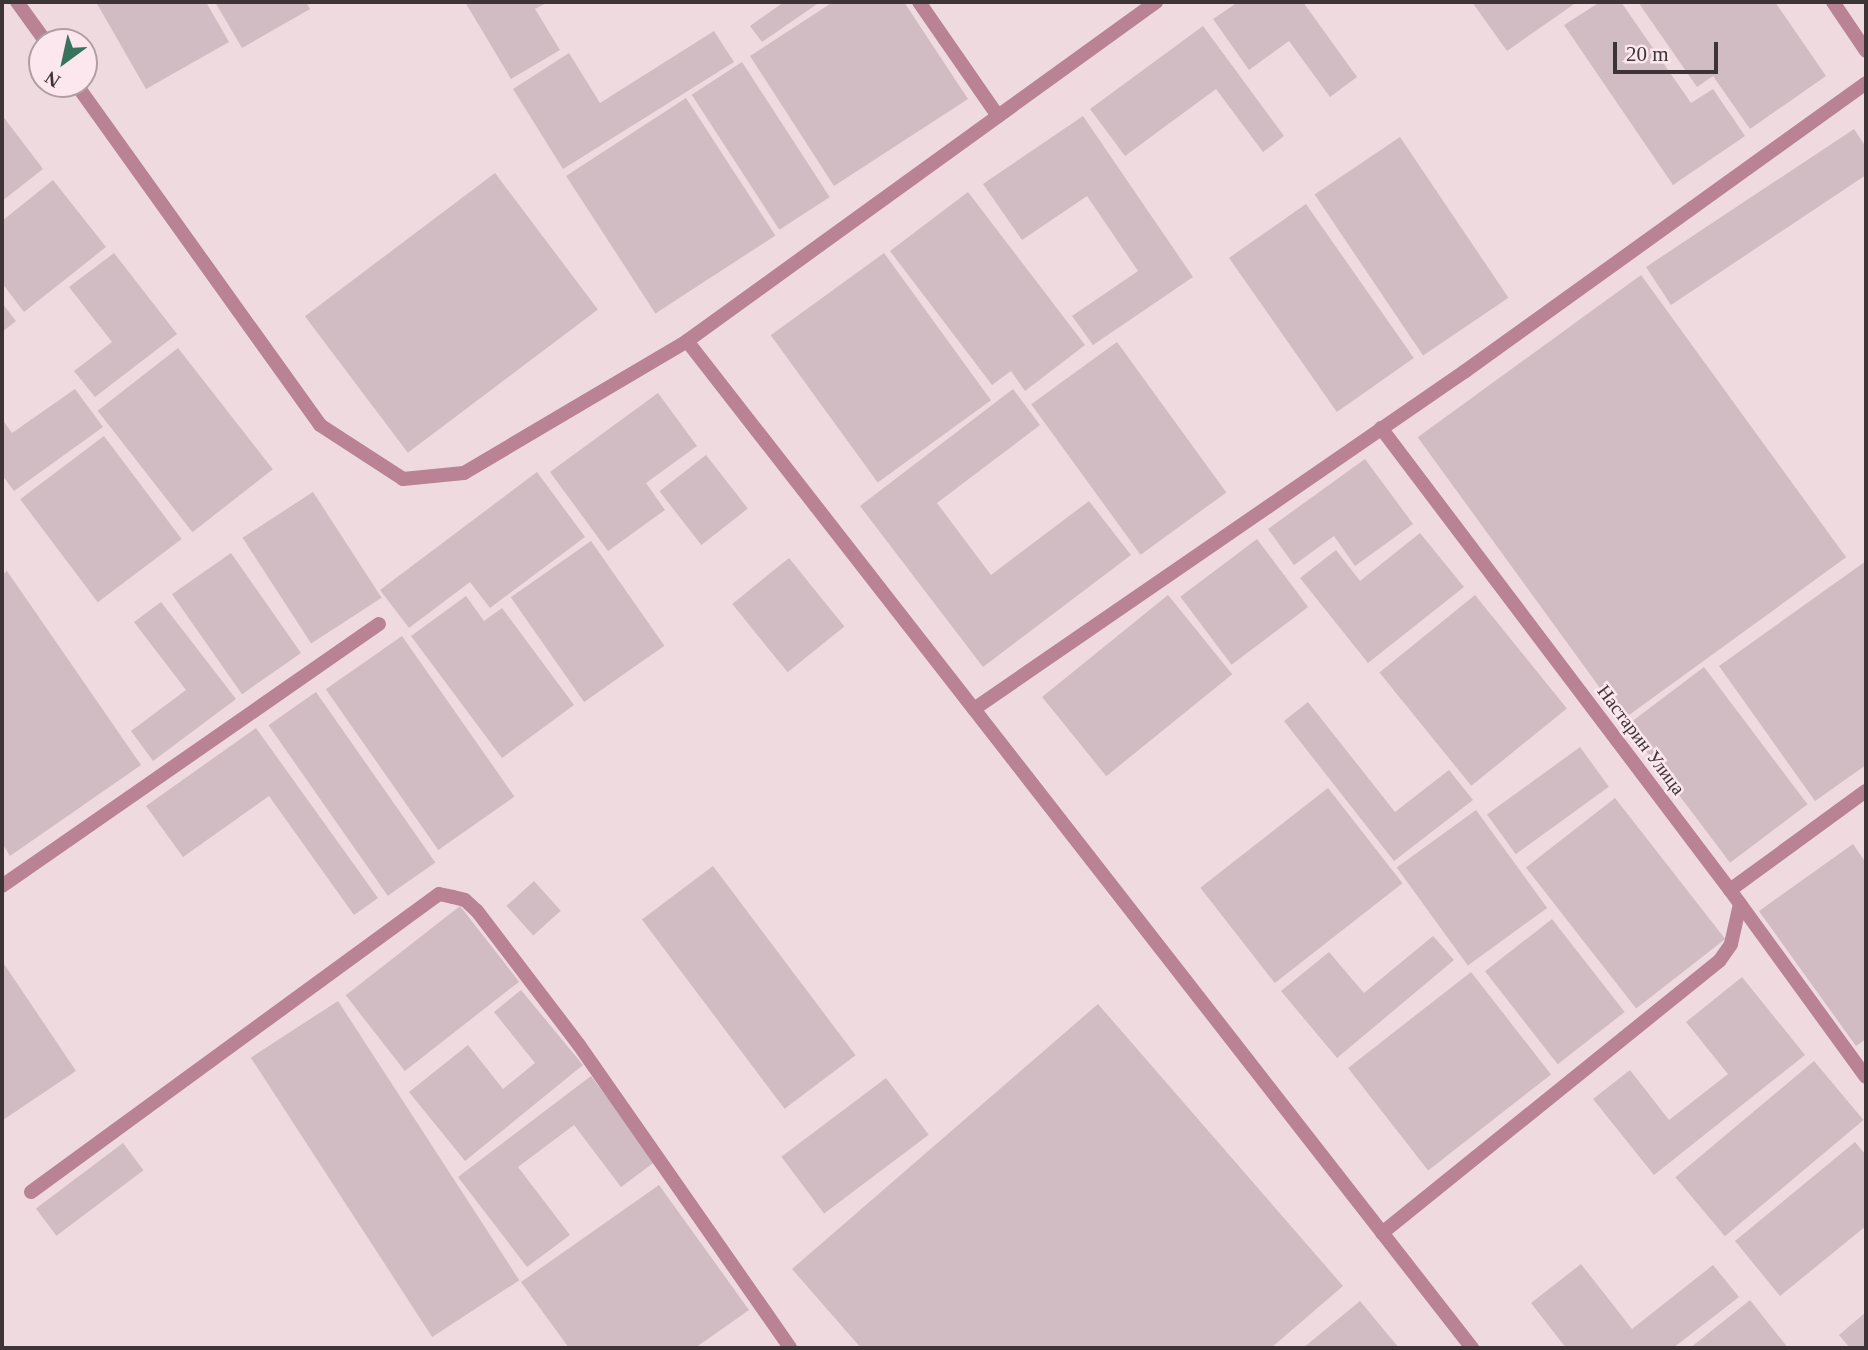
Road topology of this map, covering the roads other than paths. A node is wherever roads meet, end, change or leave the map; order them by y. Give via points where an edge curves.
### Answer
1 (17, 2) edge
2 (919, 2) edge
3 (1156, 2) edge
4 (1833, 2) edge
5 (36, 28) edge
6 (1866, 51) edge
7 (1866, 83) edge
8 (86, 98) edge
9 (998, 116) junction
10 (687, 341) junction
11 (1381, 428) junction
12 (379, 624) dead end
13 (974, 709) junction
14 (1866, 791) edge
15 (2, 886) edge
16 (1730, 890) junction
17 (1740, 904) junction
18 (1866, 1077) edge
19 (32, 1192) dead end
20 (1382, 1233) junction
21 (790, 1348) edge
22 (1472, 1348) edge

1 - 5 street
2 - 9 street
3 - 9 street
4 - 6 street
7 - 11 street
8 - 10 street via 320,425 403,479 464,473
9 - 10 street
10 - 13 street
11 - 13 street
11 - 16 street, Настарин Улица
12 - 15 street
13 - 20 street
14 - 16 street
16 - 17 street, Настарин Улица
17 - 18 street, Настарин Улица
17 - 20 street via 1731,944 1720,960
19 - 21 street via 439,894 465,900 477,911 579,1045
20 - 22 street

